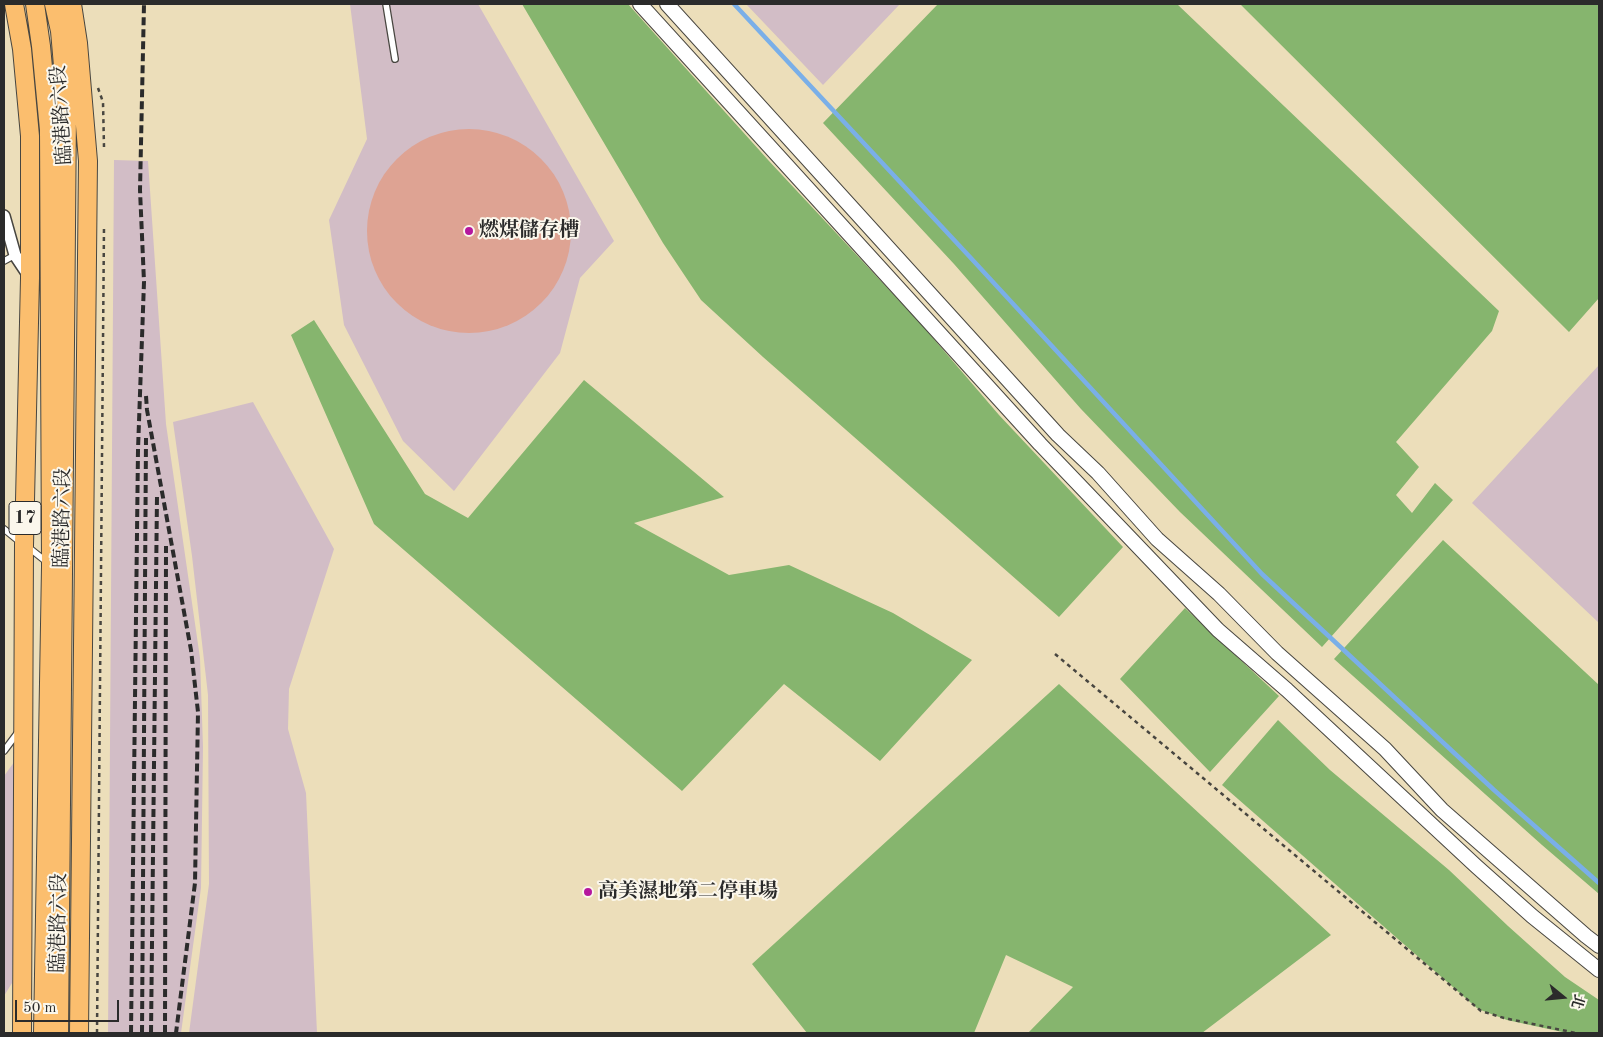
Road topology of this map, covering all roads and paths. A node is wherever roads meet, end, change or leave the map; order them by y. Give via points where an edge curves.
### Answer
1 (14, 4) edge
2 (35, 4) edge
3 (54, 4) edge
4 (72, 4) edge
5 (386, 4) edge
6 (640, 4) edge
7 (667, 4) edge
8 (395, 58) dead end
9 (796, 146) junction
10 (780, 160) junction
11 (4, 216) edge
12 (15, 255) junction
13 (4, 261) edge
14 (30, 278) junction
15 (4, 529) edge
16 (24, 545) junction
17 (84, 566) junction
18 (58, 567) junction
19 (1055, 654) dead end
20 (24, 724) junction
21 (4, 751) edge
22 (1599, 946) edge
23 (1599, 970) edge
24 (22, 1033) edge
25 (43, 1033) edge
26 (59, 1033) edge
27 (79, 1033) edge
28 (1576, 1033) edge

1 - 14 main road, 臨港路六段 / 17 via 22,49 30,136
2 - 18 main road, 臨港路六段 / 17 via 49,130
3 - 18 main road, 臨港路六段 / 17 via 68,112
4 - 17 main road, 臨港路六段 via 88,161
5 - 8 lane
6 - 10 street
7 - 9 street
9 - 10 street
9 - 22 street via 1058,435 1098,473 1157,539 1219,594 1277,653 1385,749 1442,810
10 - 23 street via 1040,444 1218,630 1490,879
11 - 12 street
12 - 13 lane
12 - 14 street
14 - 16 main road, 臨港路六段 / 17
15 - 16 lane
16 - 18 lane
16 - 20 main road, 臨港路六段 / 17
17 - 18 lane
17 - 27 main road, 臨港路六段
18 - 25 main road, 臨港路六段 / 17
18 - 26 main road, 臨港路六段 / 17
19 - 28 path via 1481,1010
20 - 21 lane
20 - 24 main road, 臨港路六段 / 17

